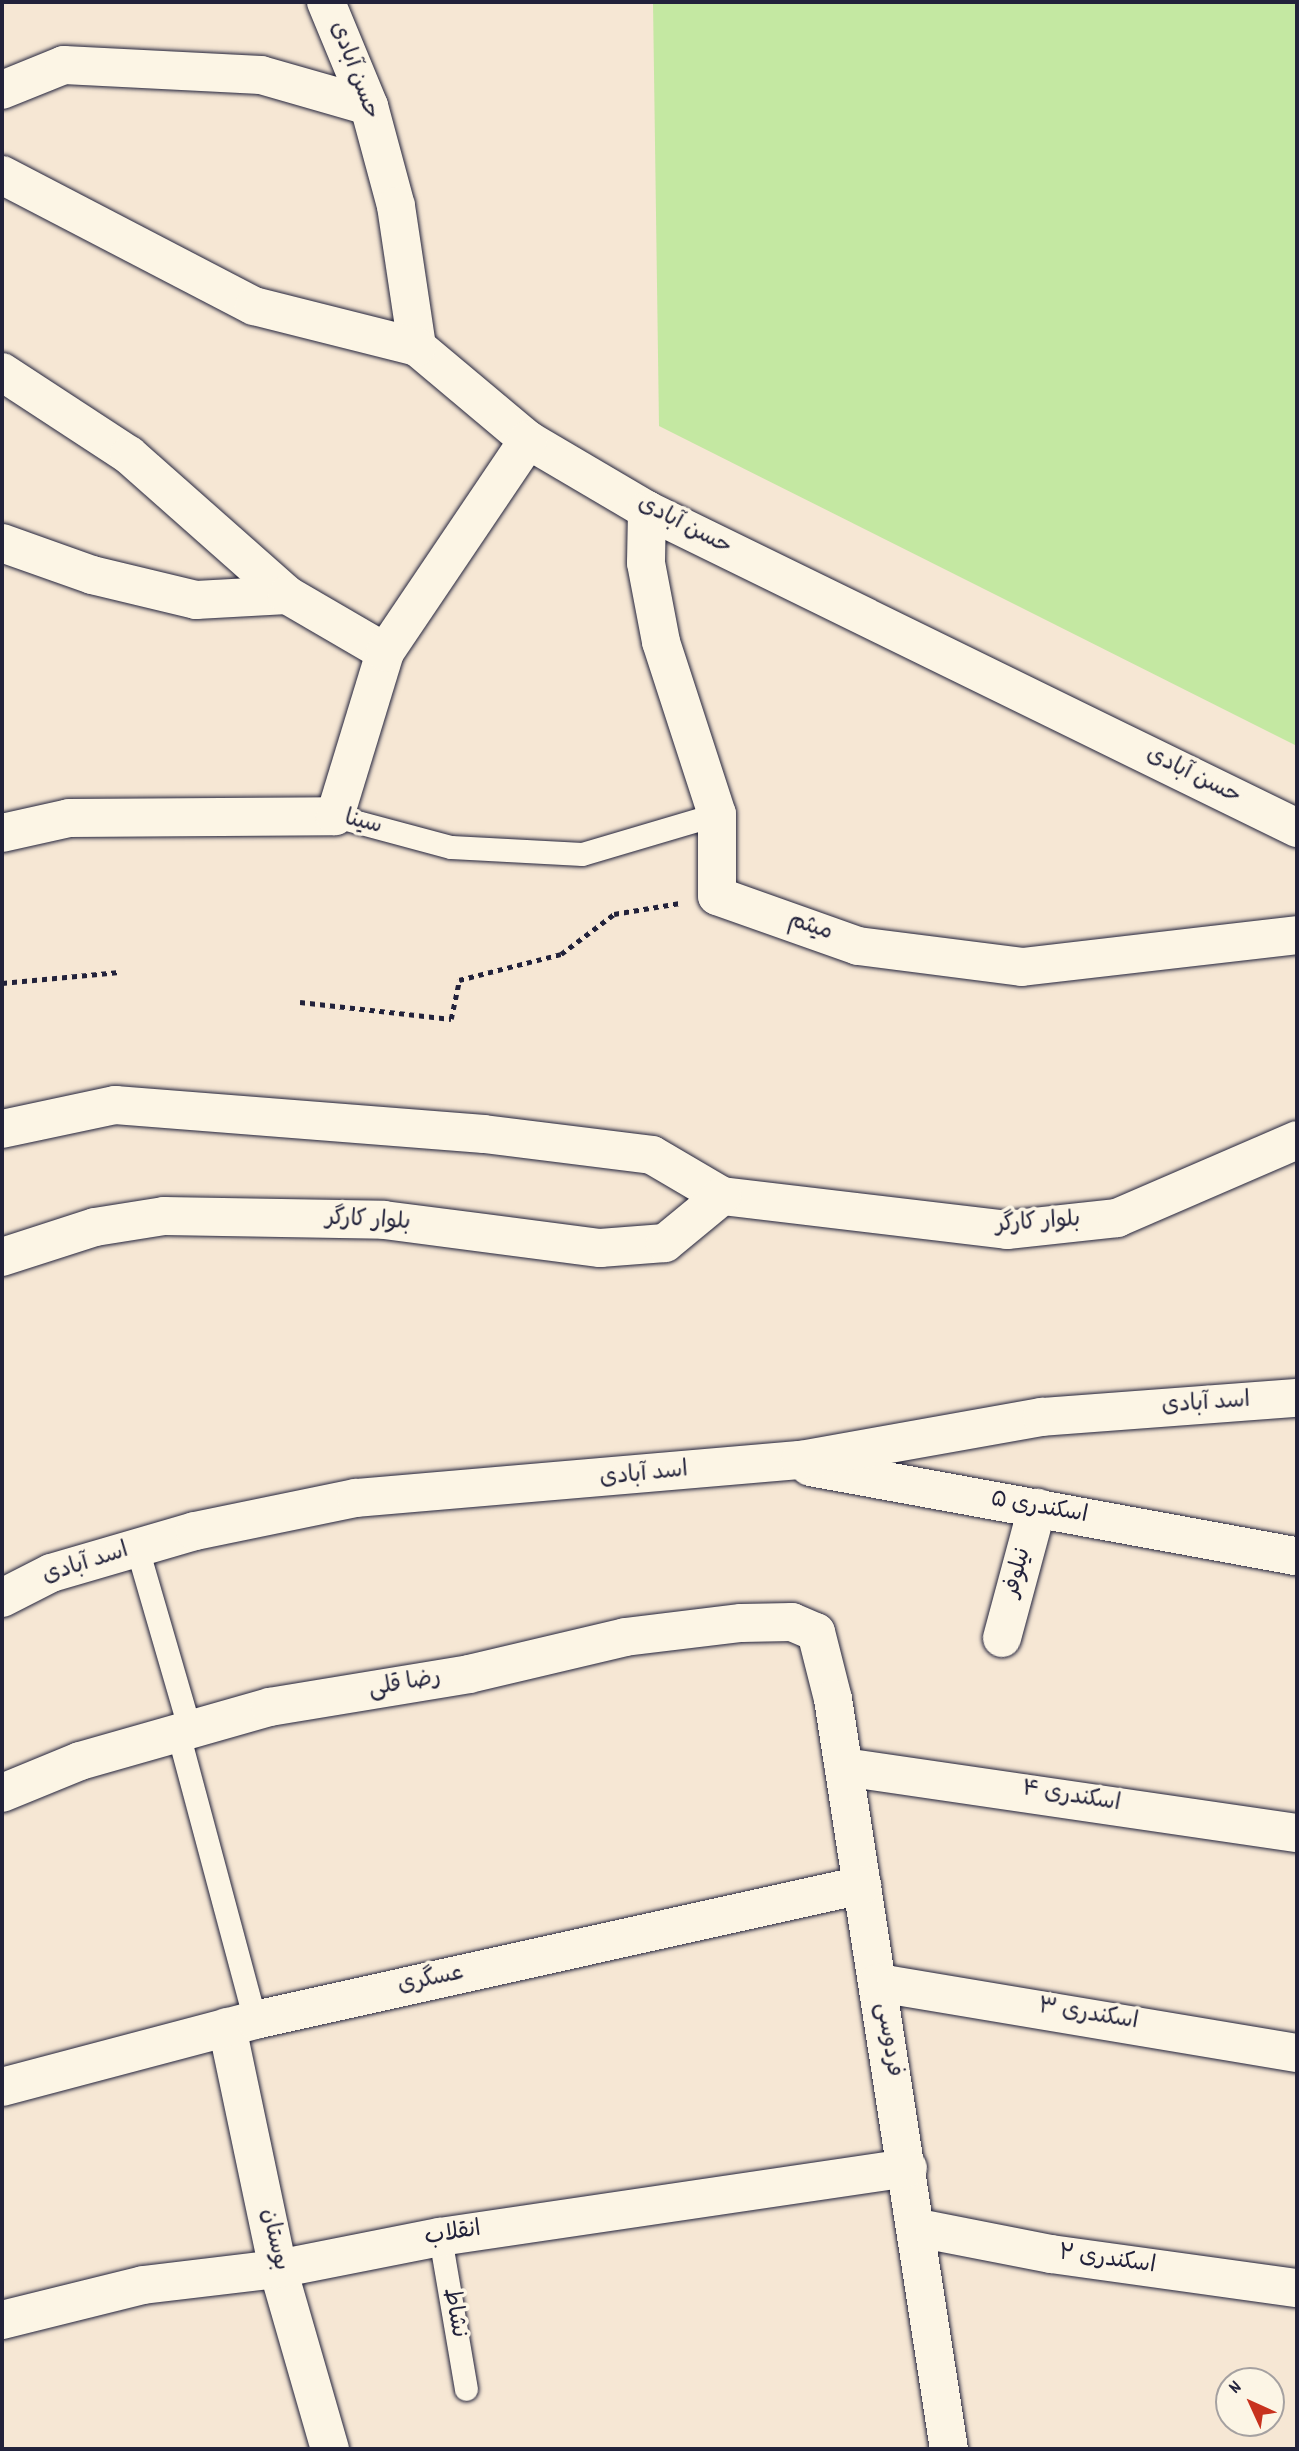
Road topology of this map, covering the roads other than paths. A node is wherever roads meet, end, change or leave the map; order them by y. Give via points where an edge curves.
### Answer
1 (326, 2) edge
2 (2, 90) edge
3 (369, 106) junction
4 (2, 175) edge
5 (417, 347) junction
6 (2, 372) edge
7 (528, 440) junction
8 (647, 510) junction
9 (2, 543) edge
10 (287, 595) junction
11 (385, 652) junction
12 (717, 814) junction
13 (335, 816) junction
14 (1297, 828) edge
15 (2, 833) edge
16 (1297, 935) edge
17 (2, 1129) edge
18 (1297, 1140) edge
19 (722, 1196) junction
20 (2, 1257) edge
21 (1297, 1398) edge
22 (780, 1461) junction
23 (1037, 1508) junction
24 (137, 1548) junction
25 (1297, 1556) edge
26 (2, 1598) edge
27 (816, 1632) joint
28 (1002, 1638) dead end
29 (184, 1732) junction
30 (844, 1767) junction
31 (2, 1793) edge
32 (1297, 1833) edge
33 (862, 1885) junction
34 (878, 1983) junction
35 (241, 2024) junction
36 (1297, 2053) edge
37 (2, 2087) edge
38 (908, 2168) junction
39 (918, 2228) junction
40 (440, 2236) junction
41 (278, 2269) junction
42 (1297, 2288) edge
43 (2, 2320) edge
44 (466, 2389) dead end
45 (330, 2449) edge
46 (949, 2449) edge

1 - 3 street, حسن آبادی
2 - 3 street via 64,65 261,75
3 - 5 street, حسن آبادی via 396,206
4 - 5 street via 254,306
5 - 7 street, حسن آبادی
6 - 10 street via 129,455
7 - 8 street, حسن آبادی
7 - 11 street
8 - 12 street via 646,564 662,642
8 - 14 street, حسن آبادی
9 - 10 street via 92,576 196,600
10 - 11 street
11 - 13 street
12 - 13 lane, سینا via 582,854 451,847
12 - 16 street, میثم via 717,896 858,946 1022,967
13 - 15 street, سینا via 69,818
17 - 19 street, بلوار کارگر via 115,1105 484,1133 652,1155
18 - 19 street, بلوار کارگر via 1116,1218 1007,1230
19 - 20 street, بلوار کارگر via 664,1243 600,1248 384,1220 164,1216 95,1227
21 - 22 street, اسد آبادی via 1042,1417
22 - 23 street, اسکندری ۵
22 - 24 street, اسد آبادی via 356,1498
23 - 25 street, اسکندری ۵
23 - 28 street, نیلوفر
24 - 26 street, اسد آبادی via 51,1573
24 - 29 lane
27 - 29 street, رضا قلی via 792,1622 625,1637 469,1674 270,1707
27 - 30 street, فردوسی
29 - 31 street, رضا قلی via 80,1761
29 - 35 lane
30 - 32 street, اسکندری ۴
30 - 33 street, فردوسی
33 - 34 street, فردوسی
33 - 35 street, عسگری
34 - 36 street, اسکندری ۳
34 - 38 street, فردوسی
35 - 37 street, عسگری
35 - 41 street, بوستان
38 - 39 street, فردوسی
38 - 40 street, انقلاب
39 - 42 street, اسکندری ۲
39 - 46 street, فردوسی
40 - 41 street, انقلاب
40 - 44 lane, نشاط
41 - 43 street, انقلاب via 143,2285
41 - 45 street, بوستان

